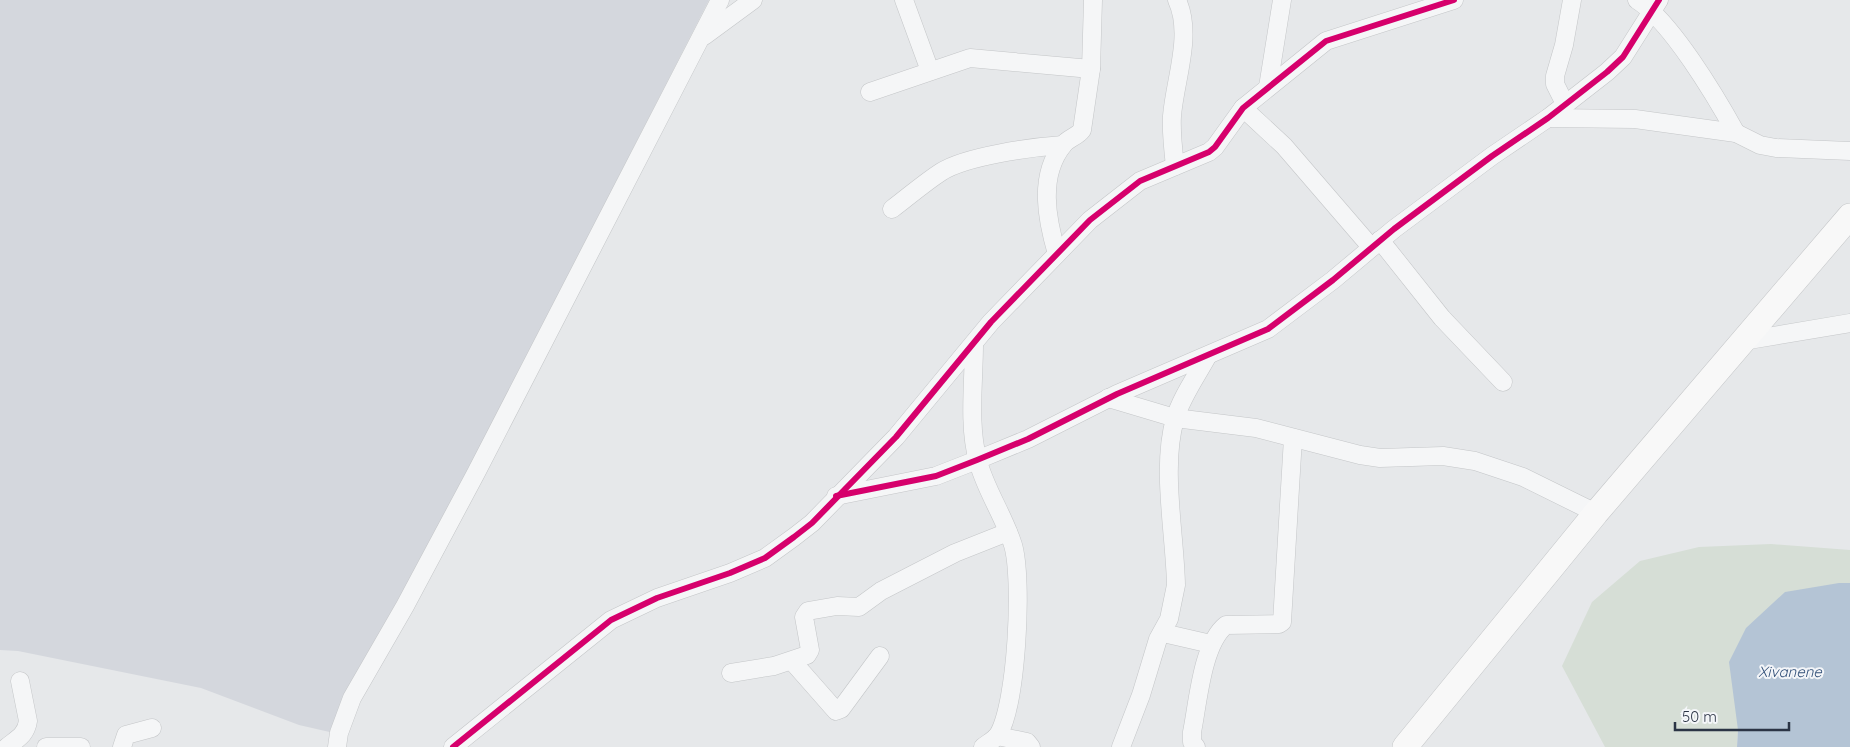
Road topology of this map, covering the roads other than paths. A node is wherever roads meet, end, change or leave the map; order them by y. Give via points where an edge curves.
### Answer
1 (720, 0) edge
2 (753, 0) edge
3 (904, 0) edge
4 (1093, 0) edge
5 (1177, 0) edge
6 (1282, 0) edge
7 (1454, 0) edge
8 (1572, 0) edge
9 (1637, 0) edge
10 (1656, 6) edge
11 (699, 40) junction
12 (1091, 69) junction
13 (930, 71) junction
14 (1268, 87) junction
15 (870, 92) dead end
16 (1565, 104) junction
17 (1243, 108) junction
18 (1548, 118) junction
19 (1736, 133) junction
20 (1063, 145) junction
21 (1850, 151) edge
22 (1175, 166) junction
23 (892, 210) dead end
24 (1850, 216) edge
25 (1375, 244) junction
26 (1057, 254) junction
27 (1850, 323) edge
28 (1743, 341) junction
29 (974, 344) junction
30 (1207, 358) junction
31 (1503, 382) dead end
32 (1108, 398) junction
33 (1175, 418) junction
34 (1292, 438) junction
35 (978, 460) junction
36 (836, 496) junction
37 (1596, 513) junction
38 (1008, 532) junction
39 (1163, 633) junction
40 (1211, 644) junction
41 (880, 656) dead end
42 (792, 661) junction
43 (731, 673) dead end
44 (20, 681) dead end
45 (152, 728) dead end
46 (990, 742) edge
47 (7, 747) edge
48 (46, 747) edge
49 (81, 747) edge
50 (122, 747) edge
51 (337, 747) edge
52 (453, 747) edge
53 (1031, 747) edge
54 (1121, 747) edge
55 (1196, 747) edge
56 (1405, 747) edge

1 - 11 street
2 - 11 street
3 - 13 street
4 - 12 street
5 - 22 street via 1182,31 1172,122
6 - 14 street
7 - 14 street via 1326,41
8 - 16 street via 1555,76 1555,84
9 - 10 street
10 - 16 street via 1623,57
10 - 19 street via 1716,96
11 - 51 street via 472,481 352,698
12 - 13 street via 970,58
12 - 20 street via 1082,130
13 - 15 street
14 - 17 street
16 - 18 street
17 - 22 street via 1215,147
17 - 25 street via 1280,142
18 - 19 street via 1635,119
18 - 25 street
19 - 21 street via 1760,145 1776,148
20 - 23 street via 1035,147 960,163 941,172
20 - 26 street via 1051,174 1046,202 1047,220
22 - 26 street via 1140,181 1121,194
24 - 28 main road
25 - 30 street via 1334,280 1268,329
25 - 31 street
26 - 29 street
27 - 28 street
28 - 37 main road
29 - 35 street via 973,416
29 - 36 street via 920,411
30 - 32 street
30 - 33 street
32 - 33 street
32 - 35 street via 1028,439
33 - 34 street via 1256,428
33 - 39 street via 1170,469 1176,585
34 - 37 street via 1380,458 1443,456 1475,461 1523,477
34 - 40 street via 1282,622 1226,625
35 - 36 street via 936,476
35 - 38 street
36 - 52 street via 812,522 765,558 657,598 611,620
37 - 56 main road
38 - 42 street via 955,553 881,591 859,607 837,606 805,613 810,650 807,655
38 - 46 street via 1017,566 1015,664 1011,695
39 - 40 street
39 - 54 street via 1158,639
40 - 55 street via 1192,732 1192,742
41 - 42 street via 841,709 836,711
42 - 43 street
44 - 47 street via 27,727 18,740
45 - 50 street via 126,735
46 - 53 street via 1026,742
48 - 49 street

